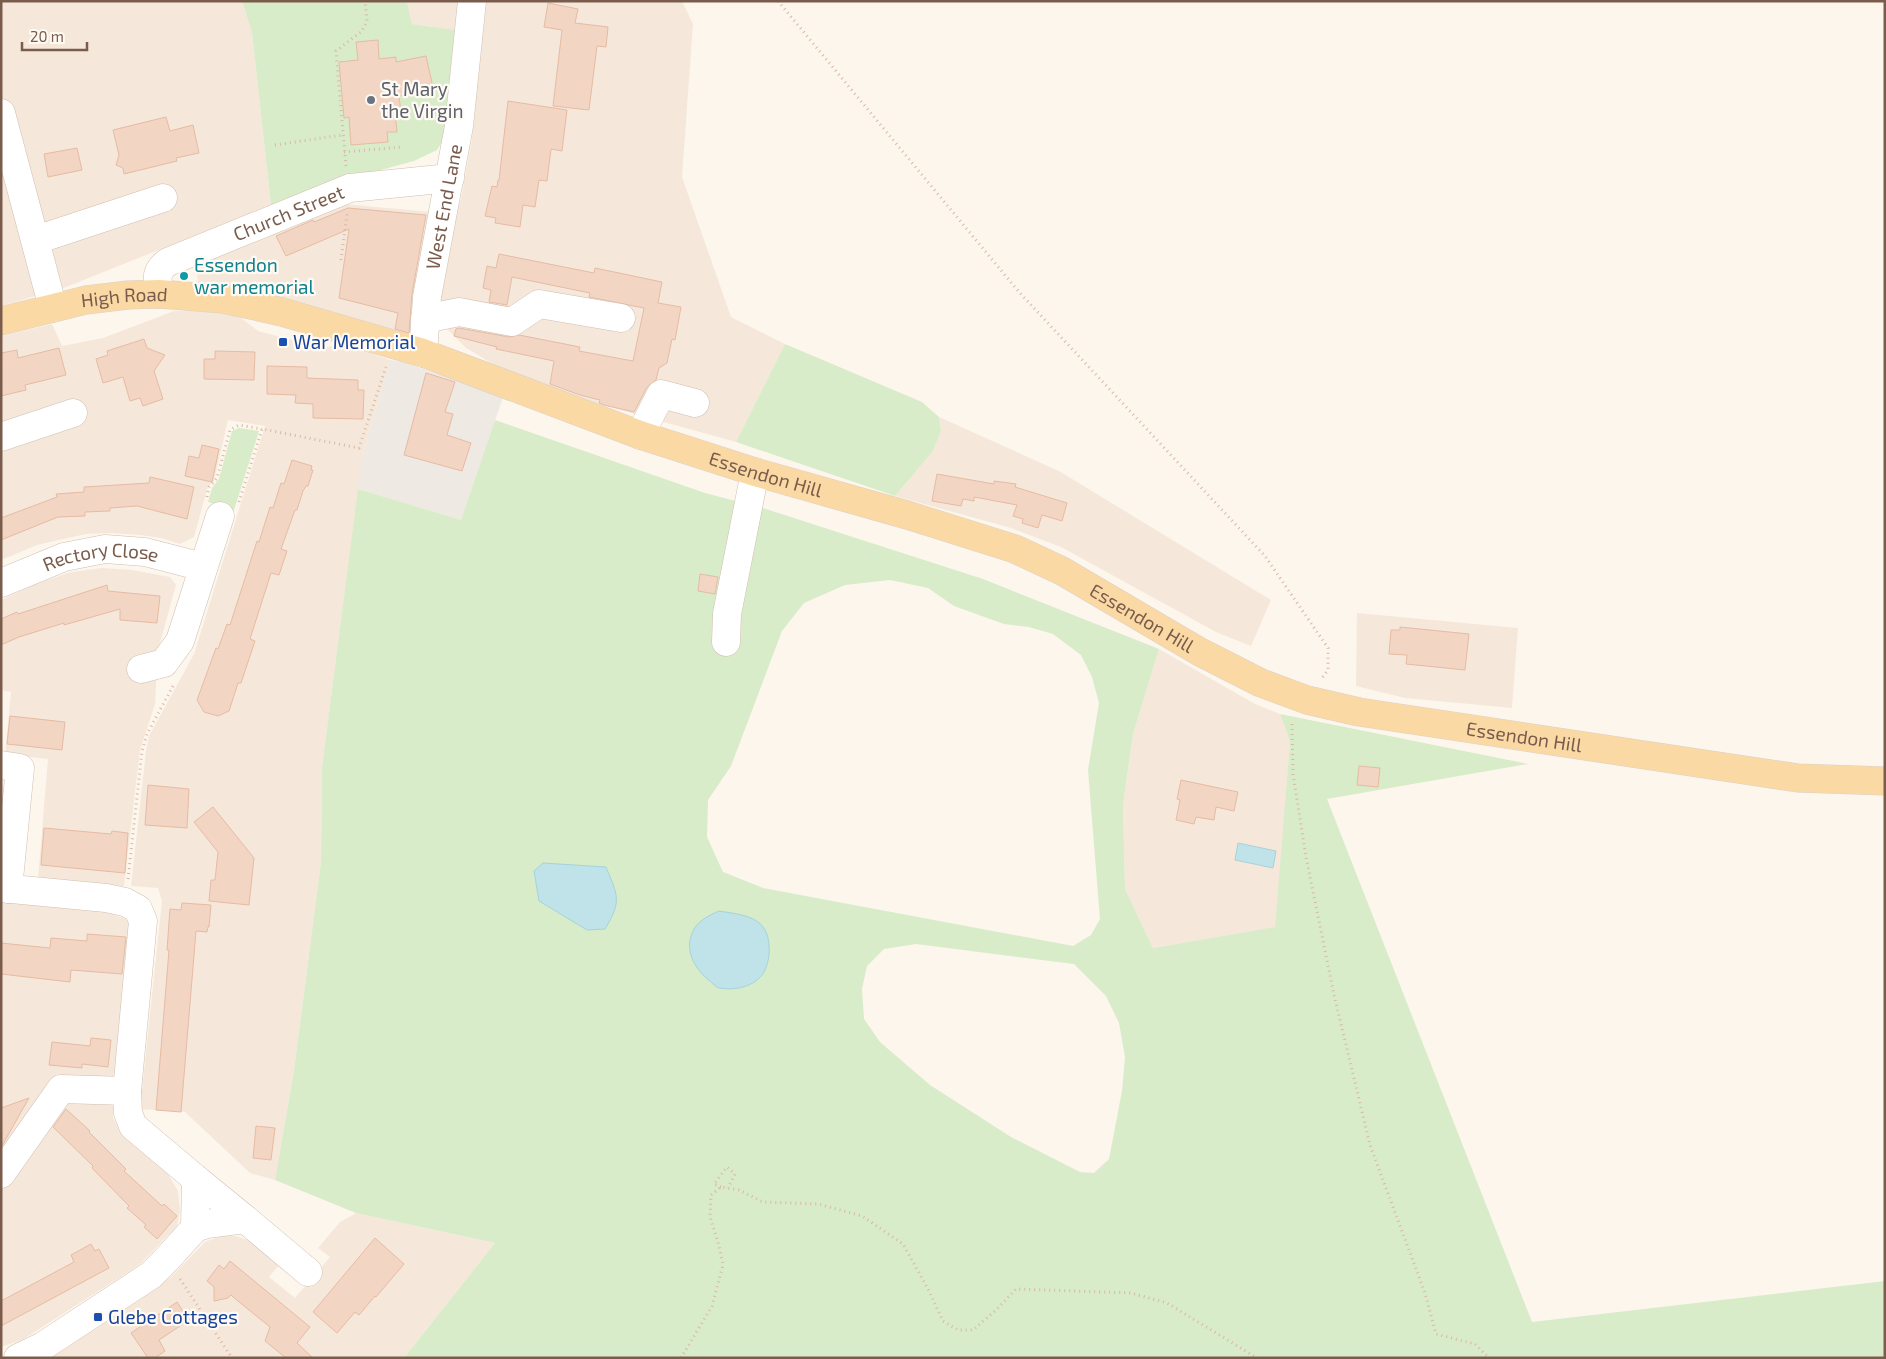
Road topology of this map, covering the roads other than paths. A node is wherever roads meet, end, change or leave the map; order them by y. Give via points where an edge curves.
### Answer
1 (472, 1) edge
2 (1, 113) edge
3 (450, 178) junction
4 (163, 198) dead end
5 (36, 240) junction
6 (159, 294) junction
7 (53, 308) junction
8 (621, 318) dead end
9 (425, 319) junction
10 (1, 321) edge
11 (423, 353) junction
12 (695, 403) dead end
13 (73, 414) dead end
14 (640, 435) junction
15 (1, 438) edge
16 (755, 472) junction
17 (229, 510) road end
18 (203, 567) junction
19 (1, 583) edge
20 (726, 642) dead end
21 (141, 669) dead end
22 (11, 767) edge
23 (1885, 781) edge
24 (5, 888) edge
25 (127, 1091) junction
26 (1, 1174) edge
27 (196, 1179) junction
28 (245, 1219) junction
29 (195, 1228) junction
30 (308, 1272) dead end
31 (18, 1358) edge

1 - 3 street, West End Lane via 459,126
2 - 5 street
3 - 6 street, Church Street via 350,188 168,262 160,268 157,279
3 - 9 street, West End Lane
4 - 5 street
5 - 7 street
6 - 7 main road, High Road via 86,300
6 - 11 main road, High Road via 223,299 282,312
7 - 10 main road, High Road
8 - 9 street via 539,304 512,322 459,312
9 - 11 street, West End Lane
11 - 14 main road, Essendon Hill
12 - 14 street via 661,394
13 - 15 street
14 - 16 main road, Essendon Hill
16 - 20 street via 728,614
16 - 23 main road, Essendon Hill via 1015,549 1062,571 1200,652 1261,683 1307,700 1359,712 1798,778
17 - 18 street
18 - 19 street, Rectory Close via 145,552 105,549 64,557
18 - 21 street via 180,641 164,663
22 - 24 street
24 - 25 street via 106,898 138,909 143,921
25 - 26 street via 61,1089
25 - 27 street via 128,1113 133,1126
27 - 28 street
27 - 29 street
28 - 29 street
28 - 30 street
29 - 31 street via 151,1274 43,1346

